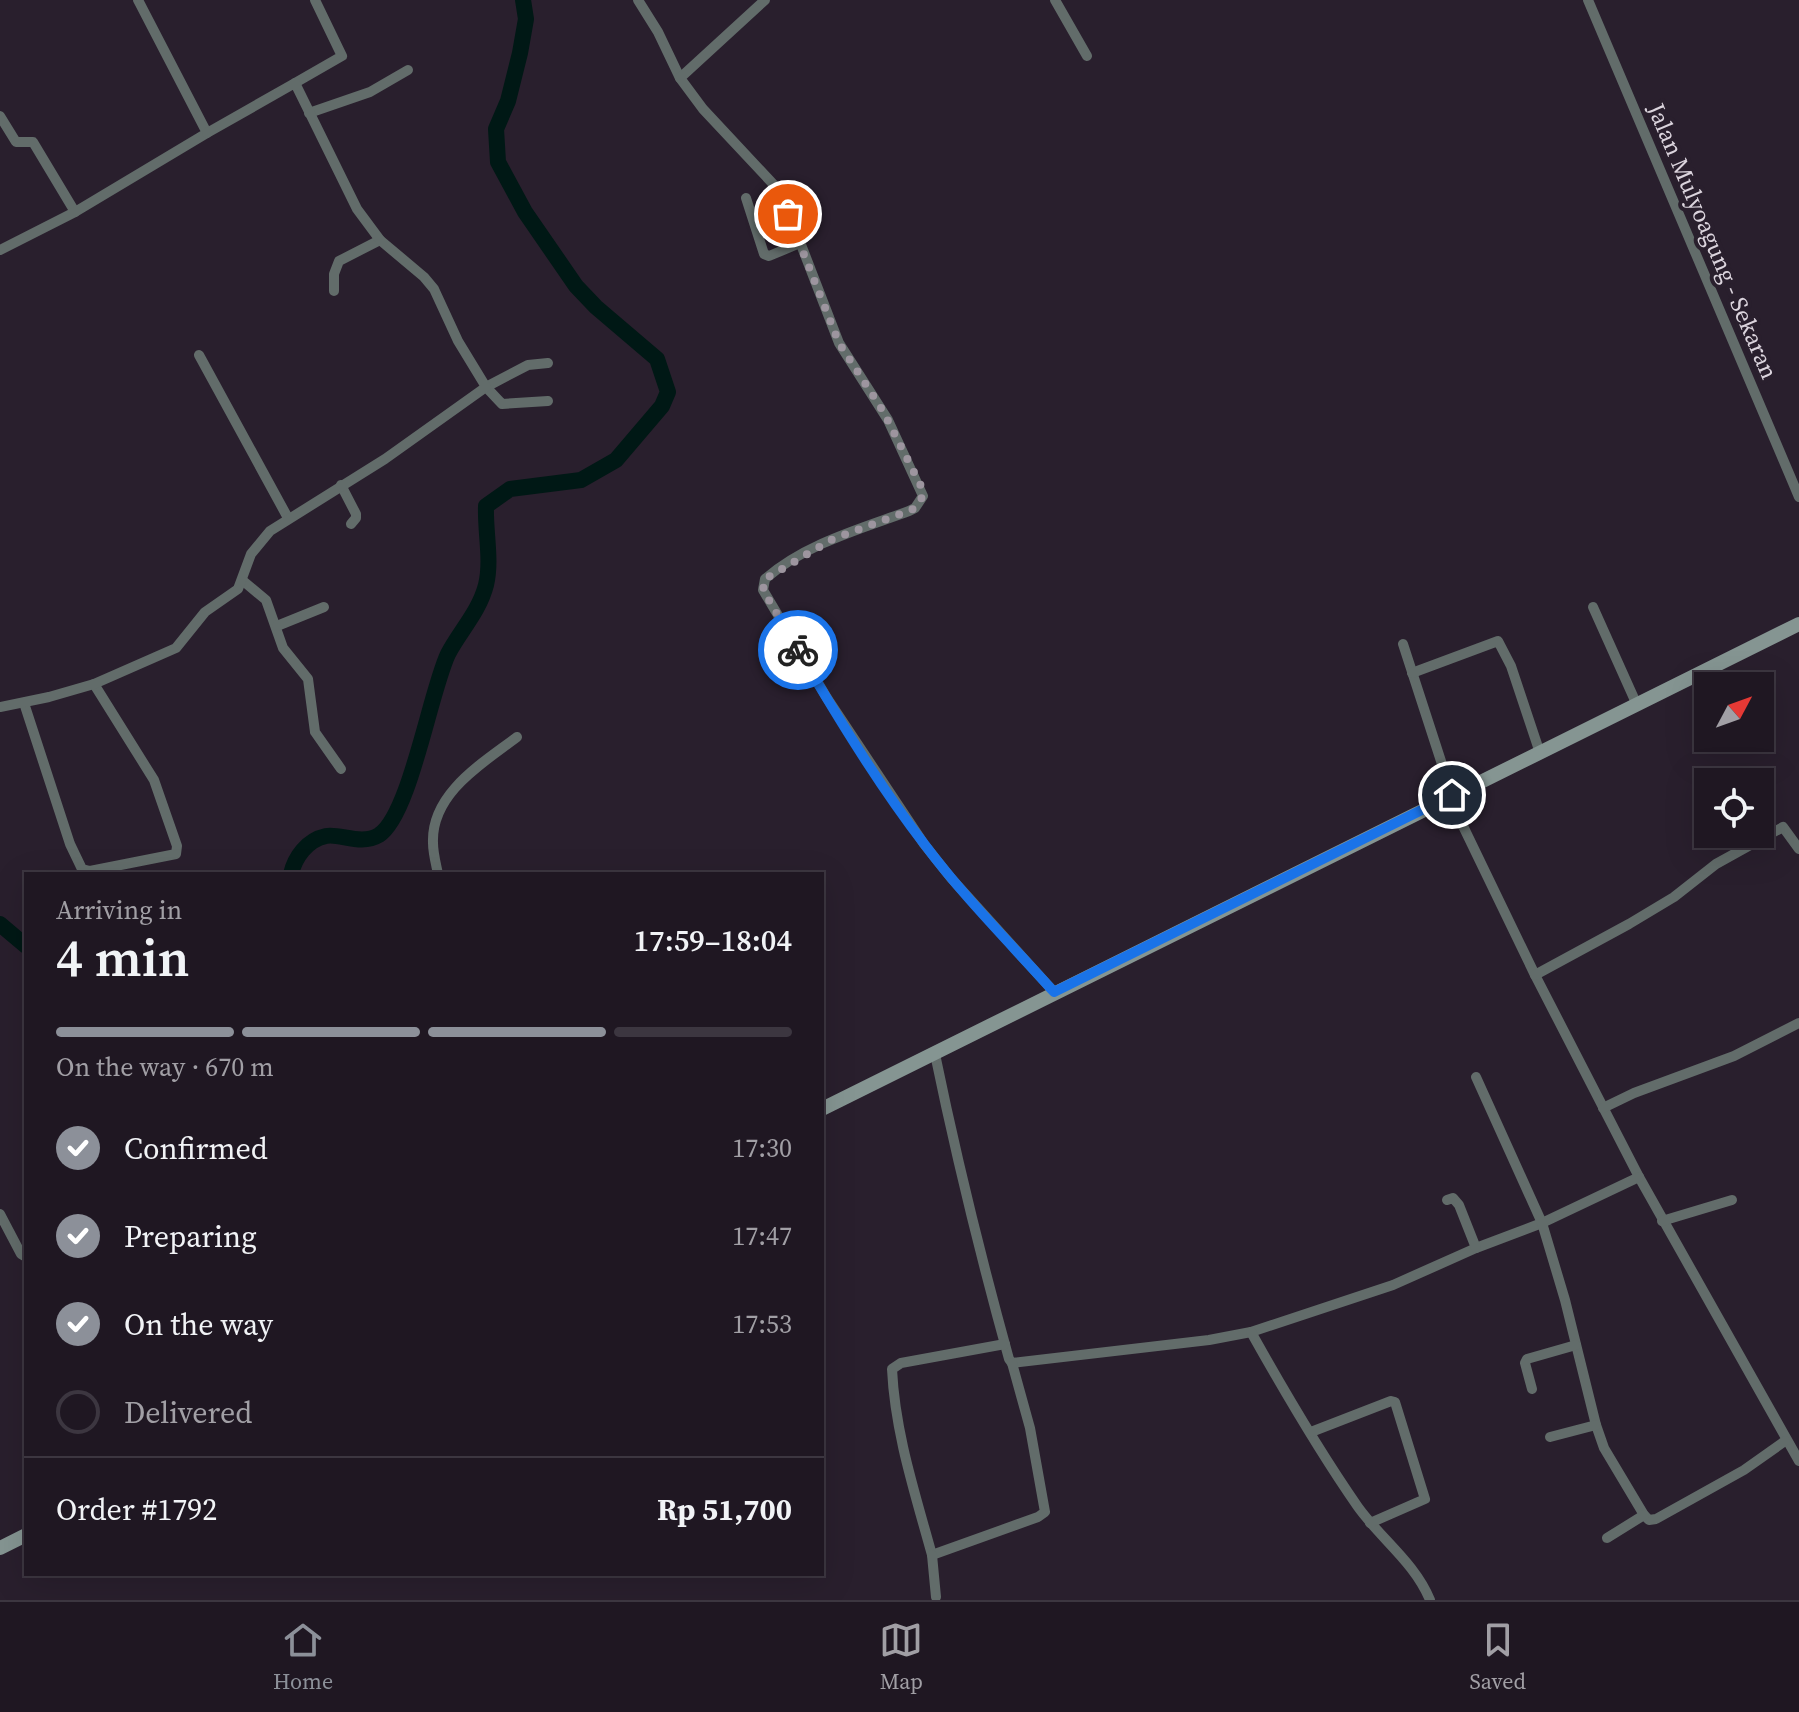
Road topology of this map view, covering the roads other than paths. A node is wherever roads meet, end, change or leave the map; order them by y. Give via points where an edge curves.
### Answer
1 (138, 0) edge
2 (315, 0) edge
3 (638, 0) edge
4 (765, 0) edge
5 (1055, 0) edge
6 (1588, 0) edge
7 (1087, 56) dead end
8 (408, 70) dead end
9 (680, 78) junction
10 (295, 83) junction
11 (309, 113) junction
12 (0, 116) edge
13 (207, 133) junction
14 (746, 198) dead end
15 (75, 212) junction
16 (380, 240) junction
17 (800, 243) junction
18 (0, 250) edge
19 (334, 291) dead end
20 (199, 355) dead end
21 (548, 363) dead end
22 (486, 387) junction
23 (548, 401) dead end
24 (341, 485) junction
25 (1799, 497) edge
26 (288, 518) junction
27 (351, 524) dead end
28 (242, 580) junction
29 (324, 607) dead end
30 (1593, 607) dead end
31 (1799, 624) edge
32 (277, 626) junction
33 (1403, 644) dead end
34 (1412, 673) junction
35 (94, 684) junction
36 (24, 703) junction
37 (1637, 705) junction
38 (0, 707) edge
39 (517, 737) dead end
40 (1540, 753) junction
41 (341, 769) dead end
42 (1451, 796) junction
43 (1799, 849) edge
44 (438, 872) edge
45 (1535, 975) junction
46 (1054, 992) junction
47 (1799, 1023) edge
48 (935, 1054) junction
49 (1476, 1077) dead end
50 (824, 1108) edge
51 (1603, 1108) junction
52 (1639, 1177) junction
53 (1447, 1200) dead end
54 (1732, 1200) dead end
55 (0, 1214) edge
56 (1662, 1221) junction
57 (1542, 1223) junction
58 (1476, 1248) junction
59 (24, 1256) edge
60 (1251, 1332) junction
61 (1005, 1344) junction
62 (1576, 1345) junction
63 (1012, 1363) junction
64 (1532, 1389) dead end
65 (1596, 1425) junction
66 (1311, 1432) junction
67 (1550, 1437) dead end
68 (1785, 1441) junction
69 (1799, 1461) edge
70 (1644, 1515) junction
71 (1370, 1523) junction
72 (24, 1536) edge
73 (1607, 1538) dead end
74 (0, 1548) edge
75 (932, 1555) junction
76 (936, 1597) dead end
77 (1430, 1600) edge

1 - 13 street
2 - 10 street via 342,56
3 - 9 street
4 - 9 street
5 - 7 street
6 - 25 street, Jalan Mulyoagung - Sekaran
8 - 11 street via 380,87
9 - 17 street via 768,177
10 - 11 street
10 - 13 street
11 - 16 street via 350,198
12 - 15 street via 16,142 33,142
13 - 15 street
14 - 17 street via 764,254
15 - 18 street
16 - 19 street via 339,261
16 - 22 street via 434,289
17 - 46 street via 839,343 888,420 923,496 915,508 851,531 781,568 765,579 763,590 924,844
20 - 26 street
21 - 22 street via 520,368
22 - 23 street via 502,404
22 - 24 street
24 - 26 street
24 - 27 street via 356,514
26 - 28 street via 258,543
28 - 32 street via 266,600
28 - 35 street via 176,648
29 - 32 street
30 - 37 street
31 - 37 street
32 - 41 street via 283,648 308,679 315,732
33 - 34 street
34 - 40 street via 1498,641
34 - 42 street
35 - 36 street
35 - 36 street via 154,780 176,854 83,870
36 - 38 street
37 - 40 street
39 - 44 street via 447,798 434,832
40 - 42 street
42 - 45 street
42 - 46 street
43 - 45 street via 1783,827 1716,864 1640,918
45 - 51 street
46 - 48 street
47 - 51 street via 1734,1056
48 - 50 street
48 - 61 street
49 - 57 street
51 - 52 street
52 - 56 street
52 - 57 street
53 - 58 street via 1456,1199
54 - 56 street
55 - 59 street
56 - 68 street
57 - 58 street
57 - 62 street
58 - 60 street via 1393,1285
60 - 63 street
60 - 66 street
61 - 63 street
61 - 75 street via 892,1369 904,1455
62 - 64 street via 1527,1359
62 - 65 street
63 - 75 street via 1045,1512
65 - 67 street
65 - 70 street
66 - 71 street
66 - 71 street via 1395,1402 1425,1499
68 - 69 street
68 - 70 street via 1656,1519
70 - 73 street
71 - 77 street via 1415,1572
72 - 74 street
75 - 76 street

